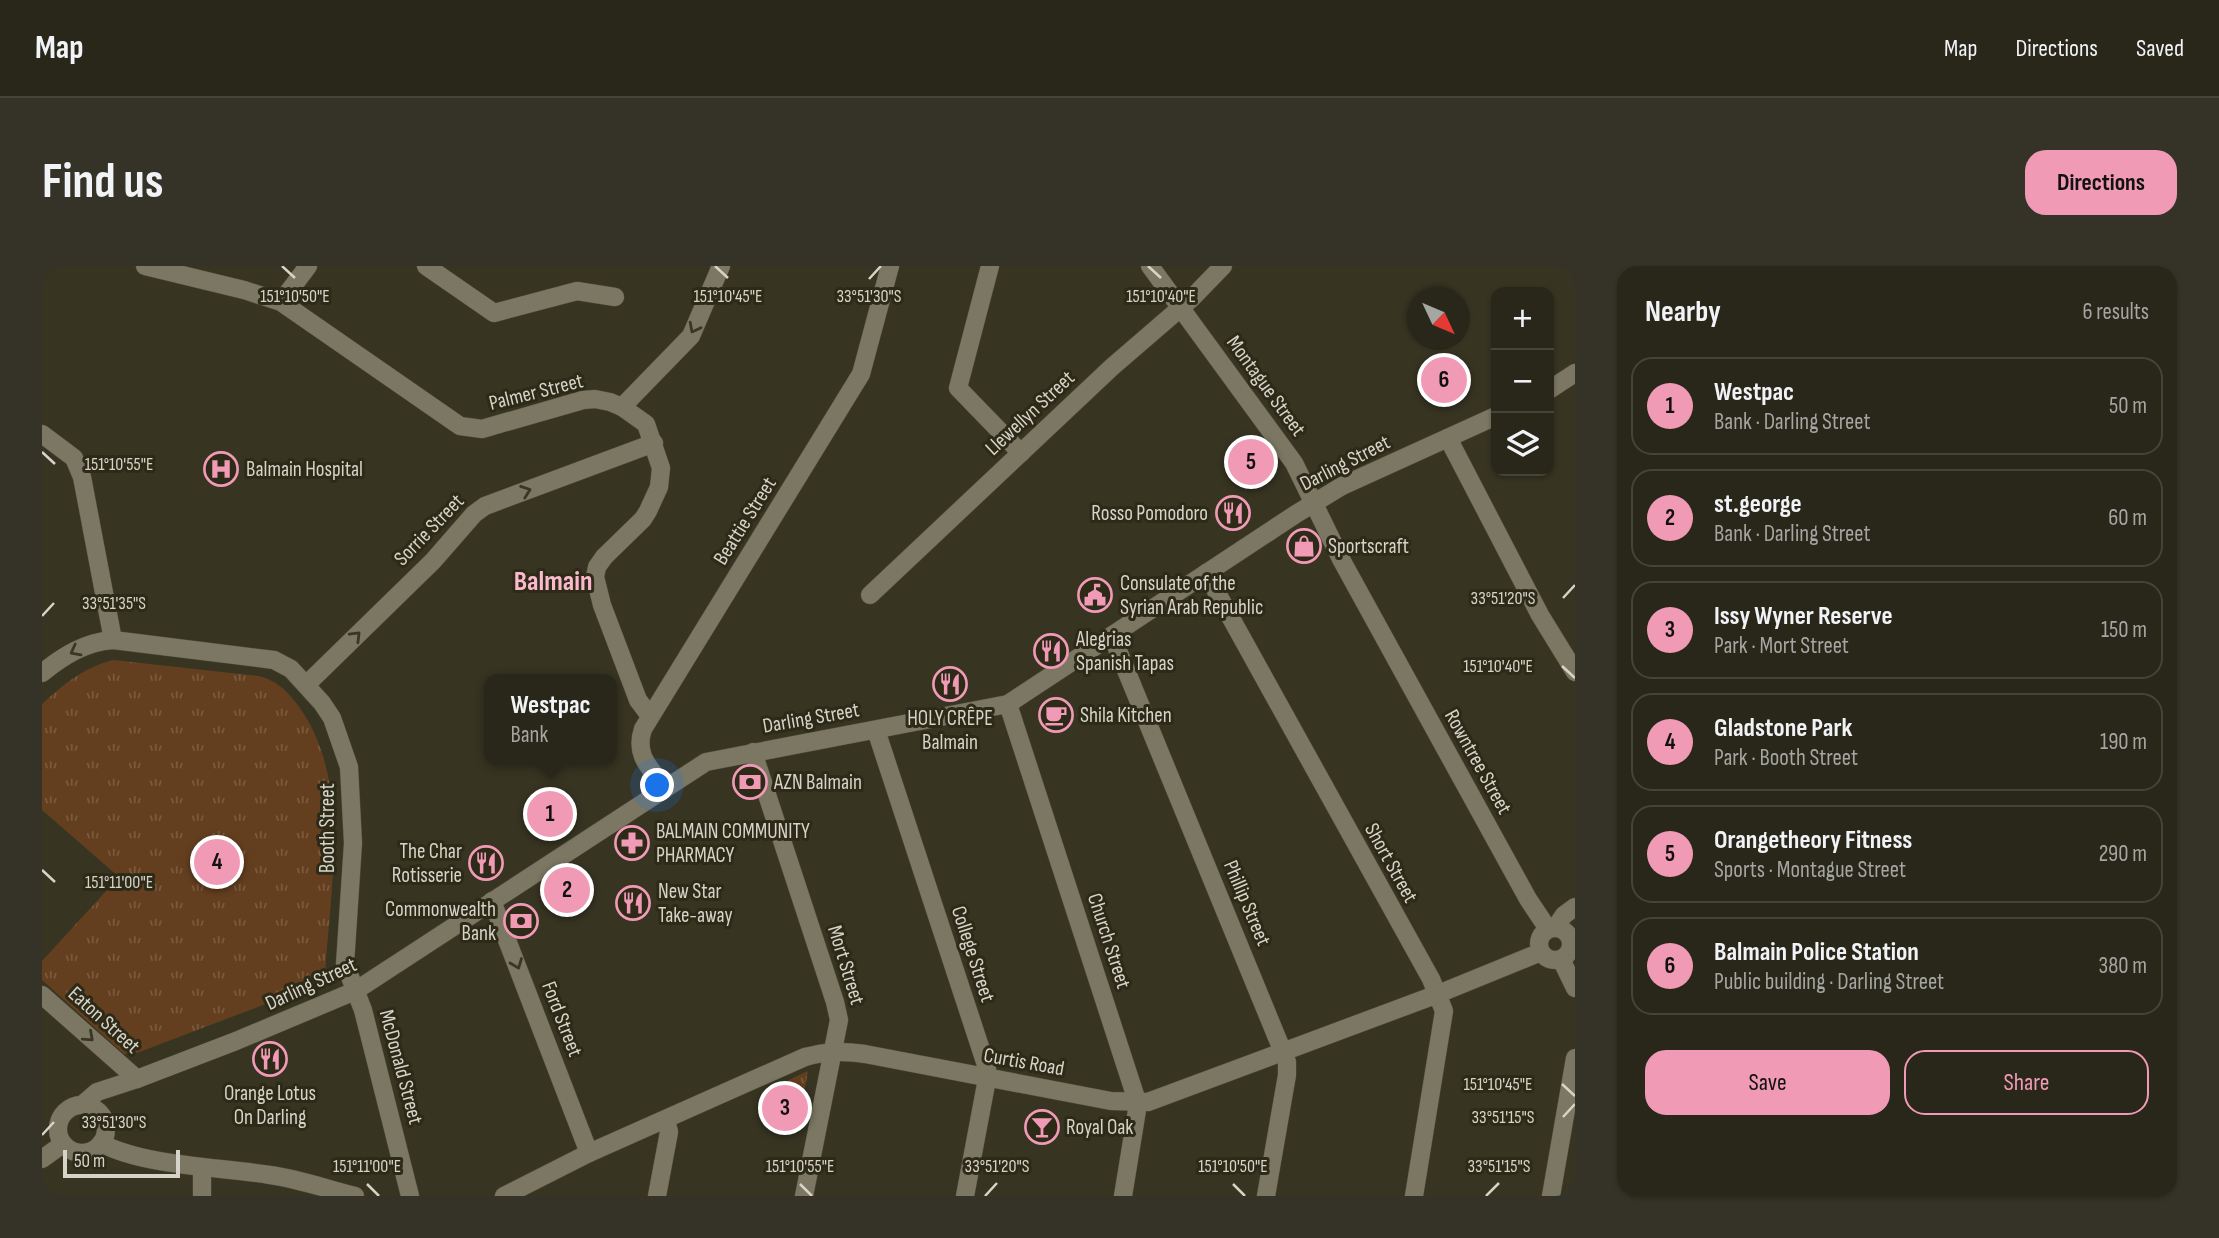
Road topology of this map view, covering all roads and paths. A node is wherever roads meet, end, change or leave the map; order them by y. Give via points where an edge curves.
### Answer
1 (145, 266) edge
2 (308, 266) edge
3 (721, 266) edge
4 (890, 266) edge
5 (990, 266) edge
6 (1150, 266) edge
7 (1223, 266) edge
8 (435, 269) edge
9 (615, 297) dead end
10 (281, 302) junction
11 (1180, 308) junction
12 (1575, 373) edge
13 (1554, 387) edge
14 (622, 407) junction
15 (1491, 418) edge
16 (42, 434) edge
17 (1448, 438) junction
18 (654, 443) junction
19 (1021, 453) junction
20 (1314, 503) junction
21 (1206, 573) junction
22 (870, 595) dead end
23 (1112, 636) junction
24 (113, 640) junction
25 (1575, 672) edge
26 (42, 673) edge
27 (307, 684) junction
28 (1008, 704) junction
29 (650, 716) junction
30 (876, 730) junction
31 (753, 752) junction
32 (665, 788) junction
33 (492, 901) junction
34 (1575, 907) edge
35 (1551, 928) junction
36 (1569, 951) edge
37 (1541, 952) junction
38 (1575, 988) edge
39 (355, 991) junction
40 (1438, 994) junction
41 (42, 995) edge
42 (1283, 1050) junction
43 (834, 1051) junction
44 (1575, 1058) edge
45 (137, 1079) junction
46 (987, 1079) junction
47 (82, 1104) junction
48 (1138, 1104) junction
49 (102, 1115) junction
50 (666, 1120) junction
51 (100, 1143) junction
52 (63, 1144) junction
53 (589, 1153) junction
54 (42, 1159) edge
55 (202, 1167) junction
56 (202, 1196) edge
57 (355, 1196) edge
58 (410, 1196) edge
59 (504, 1196) edge
60 (657, 1196) edge
61 (804, 1196) edge
62 (965, 1196) edge
63 (1123, 1196) edge
64 (1266, 1196) edge
65 (1414, 1196) edge
66 (1551, 1196) edge

1 - 10 street, Palmer Street
2 - 10 street
3 -> 14 street via 691,336
4 - 29 street, Beattie Street via 861,374
5 - 19 street via 958,388
6 - 11 street, Montague Street
7 - 11 street, Llewellyn Street
8 - 9 street via 494,313 577,291
10 - 14 street, Palmer Street via 460,426 482,429 583,400
11 - 19 street, Llewellyn Street
11 - 20 street, Montague Street via 1294,463
12 - 13 street
14 - 18 street, Palmer Street via 646,424
15 - 17 street, Darling Street
16 - 24 street via 74,457 82,477
17 - 20 street, Darling Street
17 - 25 street via 1540,615
27 -> 18 street, Sorrie Street via 485,506
18 - 29 street, Palmer Street via 661,468 659,487 643,519 604,557 595,577 638,700
19 - 22 street, Llewellyn Street
20 - 21 street, Darling Street
20 - 35 street, Rowntree Street via 1528,899
21 - 23 street, Darling Street
21 - 40 street, Short Street
23 - 28 street, Darling Street
23 - 42 street, Phillip Street
24 -> 26 street via 87,645
24 - 27 street, Booth Street via 274,660 291,668
27 - 39 street, Booth Street via 332,718 349,767 353,844 345,964
28 - 30 street, Darling Street
28 - 48 street, Church Street
29 - 32 street, Beattie Street via 640,750
30 - 31 street, Darling Street
30 - 46 street, College Street
31 - 32 street, Darling Street via 706,762
31 - 43 street, Mort Street via 835,1002 839,1028
32 - 33 street, Darling Street
33 - 39 street, Darling Street
33 -> 53 street, Ford Street
34 - 35 street
35 - 36 street via 1568,933
35 - 37 street via 1540,940
36 - 37 street via 1550,960
36 - 38 street
37 - 40 street, Curtis Road
39 - 45 street, Darling Street
39 - 58 street, McDonald Street
40 - 42 street, Curtis Road
40 - 65 street, Short Street via 1444,1011
41 -> 45 street, Eaton Street
42 - 48 street, Curtis Road
42 - 64 street, Phillip Street via 1287,1075
43 - 46 street, Curtis Road
43 - 50 street, Curtis Road via 805,1057
43 - 61 street, Mort Street
44 - 66 street
45 - 47 street, Darling Street via 97,1092
45 - 49 street, Darling Street
46 - 48 street, Curtis Road
46 - 62 street, College Street
47 - 49 street
47 - 52 street via 67,1109 59,1122
48 - 63 street, Church Street
49 - 51 street via 106,1131
50 - 53 street, Curtis Road
50 - 60 street via 669,1132
51 - 52 street via 85,1153
51 - 55 street via 126,1153
52 - 54 street
53 - 59 street, Curtis Road
55 - 56 street
55 - 57 street via 273,1175

